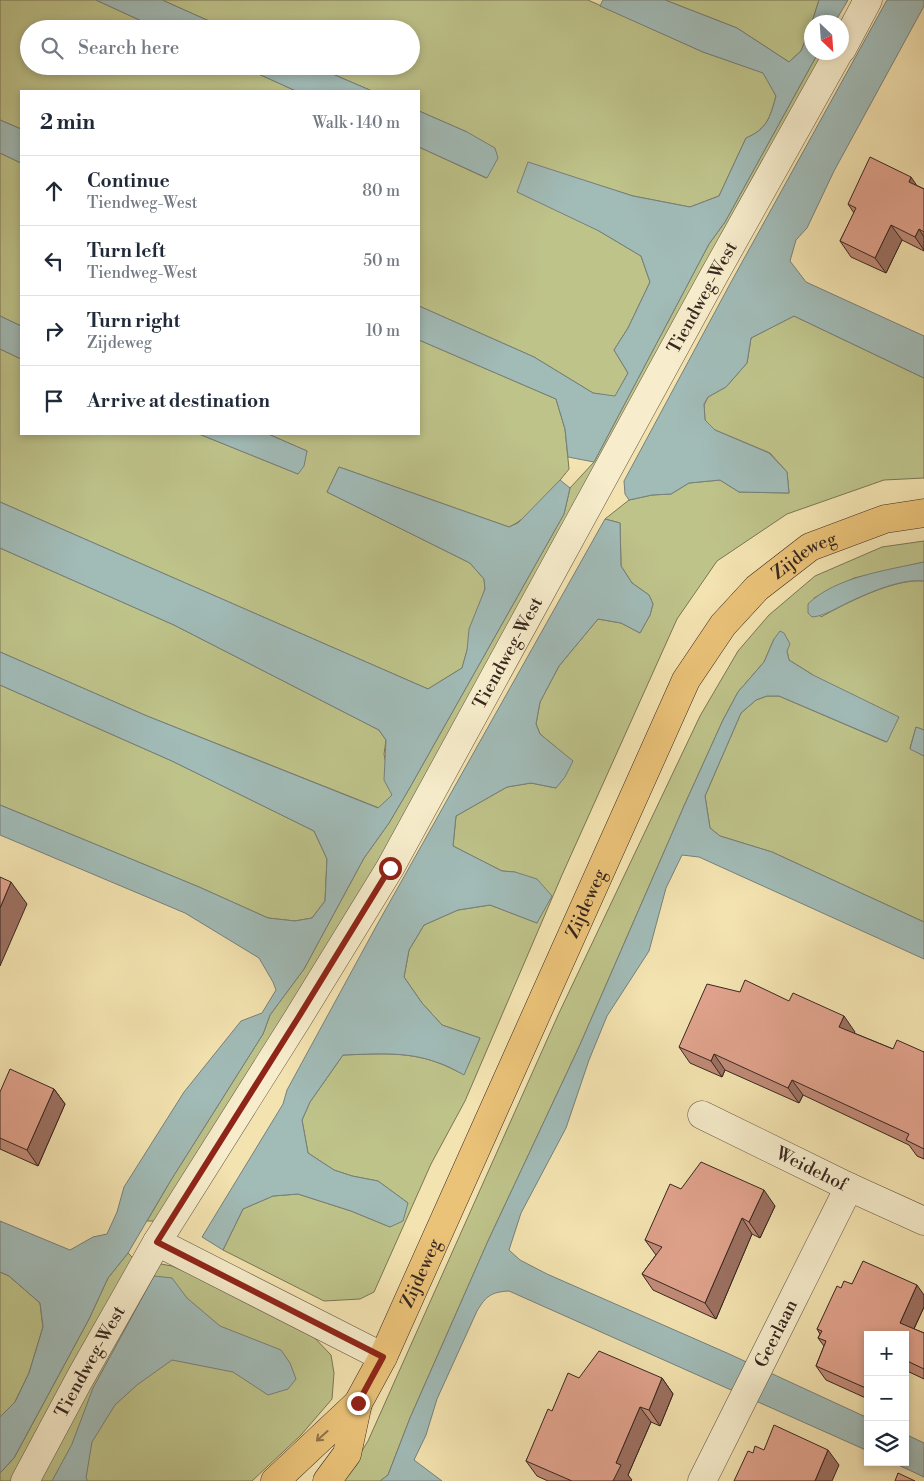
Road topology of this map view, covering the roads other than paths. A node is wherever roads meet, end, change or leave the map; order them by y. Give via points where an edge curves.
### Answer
1 (868, 0) edge
2 (849, 36) edge
3 (835, 60) edge
4 (924, 513) edge
5 (702, 1115) dead end
6 (849, 1187) junction
7 (924, 1221) edge
8 (157, 1242) junction
9 (383, 1357) junction
10 (358, 1403) junction
11 (25, 1481) edge
12 (275, 1481) edge
13 (327, 1481) edge
14 (702, 1481) edge

1 - 2 street
3 - 8 street, Tiendweg-West via 390,868
4 - 9 main road, Zijdeweg via 885,519 810,547 757,588 723,625 686,680
5 - 6 street, Weidehof
6 - 7 street, Weidehof
6 - 14 street, Geerlaan
8 - 9 street
8 - 11 street, Tiendweg-West
9 - 10 main road, Zijdeweg
10 -> 12 main road, Zijdeweg
10 - 13 main road, Zijdeweg via 347,1454

